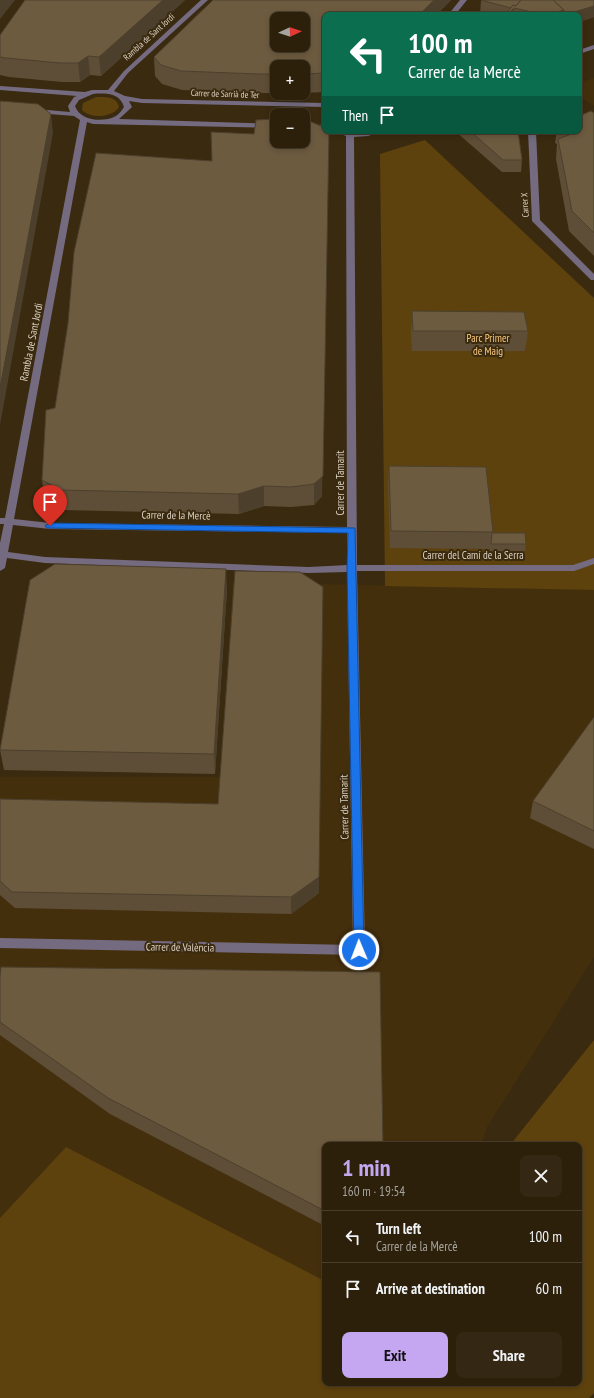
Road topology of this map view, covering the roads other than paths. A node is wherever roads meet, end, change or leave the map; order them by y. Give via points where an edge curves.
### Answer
1 (205, 0) edge
2 (464, 0) edge
3 (454, 12) edge
4 (594, 47) edge
5 (582, 51) edge
6 (0, 88) edge
7 (110, 92) junction
8 (84, 94) junction
9 (124, 98) junction
10 (322, 105) edge
11 (30, 111) edge
12 (74, 114) junction
13 (84, 120) junction
14 (104, 121) junction
15 (270, 126) edge
16 (310, 126) edge
17 (322, 127) edge
18 (347, 134) edge
19 (368, 134) edge
20 (532, 134) edge
21 (350, 135) junction
22 (594, 278) edge
23 (4, 522) edge
24 (352, 530) junction
25 (1, 554) edge
26 (594, 561) edge
27 (0, 568) edge
28 (352, 568) junction
29 (0, 943) edge
30 (359, 950) joint

1 - 7 street, Rambla de Sant Jordi via 126,72
2 - 3 street
4 - 5 street
6 - 8 street
7 - 8 street
7 - 9 street, Carrer de Sarrià de Ter
8 - 12 street via 71,106
9 - 10 street, Carrer de Sarrià de Ter via 149,101
9 - 14 street via 128,107 125,112
11 - 12 street
12 - 13 street
13 - 14 street
13 - 23 street, Rambla de Sant Jordi
14 - 15 street
16 - 17 street
18 - 21 street
19 - 21 street
20 - 22 street, Carrer X via 536,222
21 - 24 street, Carrer de Tamarit
23 - 24 street, Carrer de la Mercè via 50,526
23 - 25 street, Rambla de Sant Jordi
24 - 28 street, Carrer de Tamarit
25 - 27 street, Rambla de Sant Jordi
25 - 28 street via 45,560 309,570
26 - 28 street, Carrer del Camí de la Serra via 574,568
28 - 30 street, Carrer de Tamarit
29 - 30 street, Carrer de València

